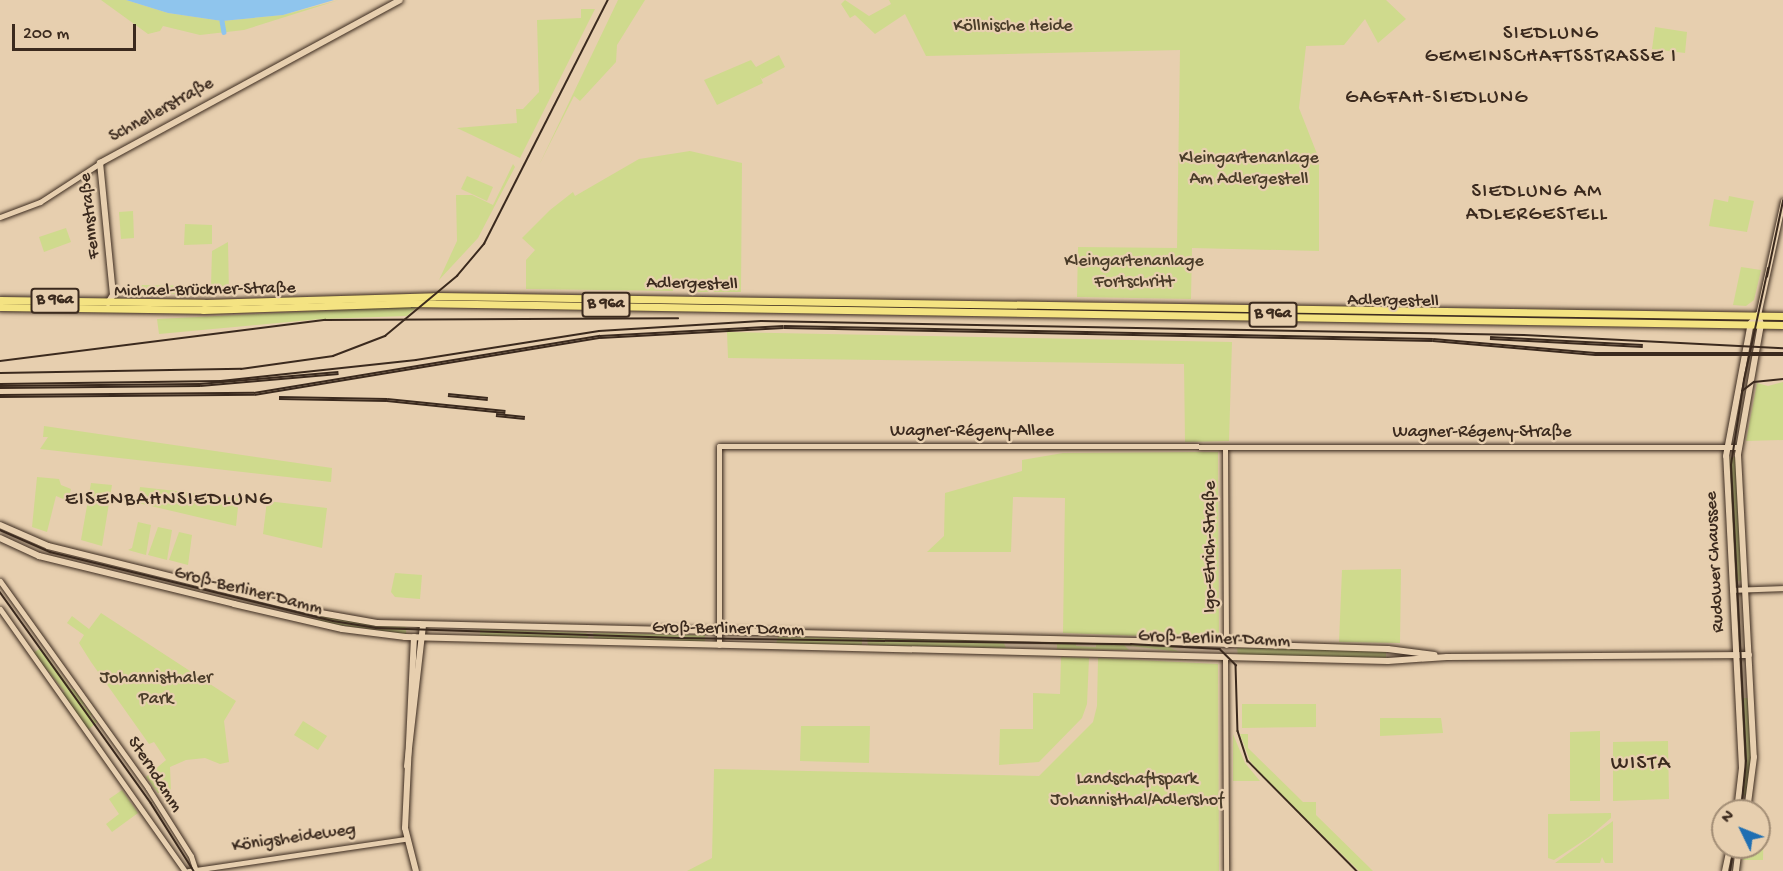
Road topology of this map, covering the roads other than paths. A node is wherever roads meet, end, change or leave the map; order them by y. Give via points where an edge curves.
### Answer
1 (400, 0) edge
2 (100, 163) junction
3 (1783, 201) edge
4 (0, 217) edge
5 (369, 296) junction
6 (409, 299) junction
7 (0, 300) edge
8 (110, 302) junction
9 (342, 303) junction
10 (0, 308) edge
11 (100, 308) junction
12 (1002, 308) junction
13 (1758, 315) junction
14 (1783, 316) edge
15 (1751, 323) junction
16 (1761, 324) junction
17 (1783, 325) edge
18 (1726, 447) junction
19 (1738, 447) junction
20 (1225, 448) junction
21 (0, 525) edge
22 (0, 538) edge
23 (0, 581) edge
24 (1783, 588) edge
25 (1745, 589) junction
26 (1732, 590) junction
27 (0, 609) edge
28 (423, 625) junction
29 (717, 633) junction
30 (417, 637) junction
31 (719, 645) junction
32 (1226, 645) junction
33 (1408, 651) junction
34 (1749, 655) junction
35 (1736, 656) junction
36 (1226, 657) junction
37 (1447, 657) junction
38 (1407, 660) junction
39 (1739, 799) edge
40 (1750, 799) edge
41 (405, 839) junction
42 (195, 870) edge
43 (186, 871) edge
44 (416, 871) edge
45 (1226, 871) edge

1 - 2 main road, Schnellerstraße
2 - 4 street, Schnellerstraße via 40,202
2 - 8 main road, Fennstraße via 111,269
3 - 13 street
5 - 6 main road, Michael-Brückner-Straße / B 96a
5 - 8 main road, Michael-Brückner-Straße / B 96a via 231,303
5 - 9 main road via 368,300
6 - 9 main road, Michael-Brückner-Straße / B 96a
6 - 12 main road, Adlergestell / B 96a
7 - 8 main road, Michael-Brückner-Straße / B 96a
8 - 11 main road
9 - 11 main road, Michael-Brückner-Straße / B 96a via 214,309
10 - 11 main road, Michael-Brückner-Straße / B 96a
12 - 13 main road, Adlergestell / B 96a
12 - 15 main road, Adlergestell / B 96a
13 - 14 main road, Adlergestell / B 96a
13 - 15 main road, Rudower Chaussee
13 - 16 main road
15 - 16 main road, Adlergestell / B 96a
15 - 18 main road, Rudower Chaussee
16 - 17 main road, Adlergestell / B 96a
16 - 19 main road, Rudower Chaussee
18 - 19 street, Wagner-Régeny-Straße
18 - 20 street, Wagner-Régeny-Straße
18 - 26 main road, Rudower Chaussee
19 - 25 main road, Rudower Chaussee
20 - 29 street, Wagner-Régeny-Allee via 719,447
20 - 32 street, Igo-Etrich-Straße
21 - 28 main road, Groß-Berliner Damm via 24,537 338,617
22 - 30 main road, Groß-Berliner Damm via 18,547 321,625
23 - 42 street, Sterndamm via 148,788
24 - 25 street
25 - 26 street
25 - 34 main road, Rudower Chaussee
26 - 35 main road, Rudower Chaussee
27 - 43 street, Sterndamm
28 - 29 main road, Groß-Berliner Damm
28 - 30 main road
29 - 31 street
29 - 32 main road, Groß-Berliner Damm
30 - 31 main road, Groß-Berliner Damm
30 - 41 main road
31 - 36 main road, Groß-Berliner Damm
32 - 33 main road, Groß-Berliner Damm
32 - 36 main road
33 - 37 main road, Groß-Berliner Damm
33 - 38 main road
34 - 35 main road, Groß-Berliner Damm
34 - 40 main road, Rudower Chaussee via 1754,774
35 - 37 main road, Groß-Berliner Damm
35 - 39 main road, Rudower Chaussee via 1742,779
36 - 38 main road, Groß-Berliner Damm
36 - 45 street
37 - 38 main road, Groß-Berliner Damm
41 - 42 street, Königsheideweg
41 - 44 main road
42 - 43 street, Königsheideweg

